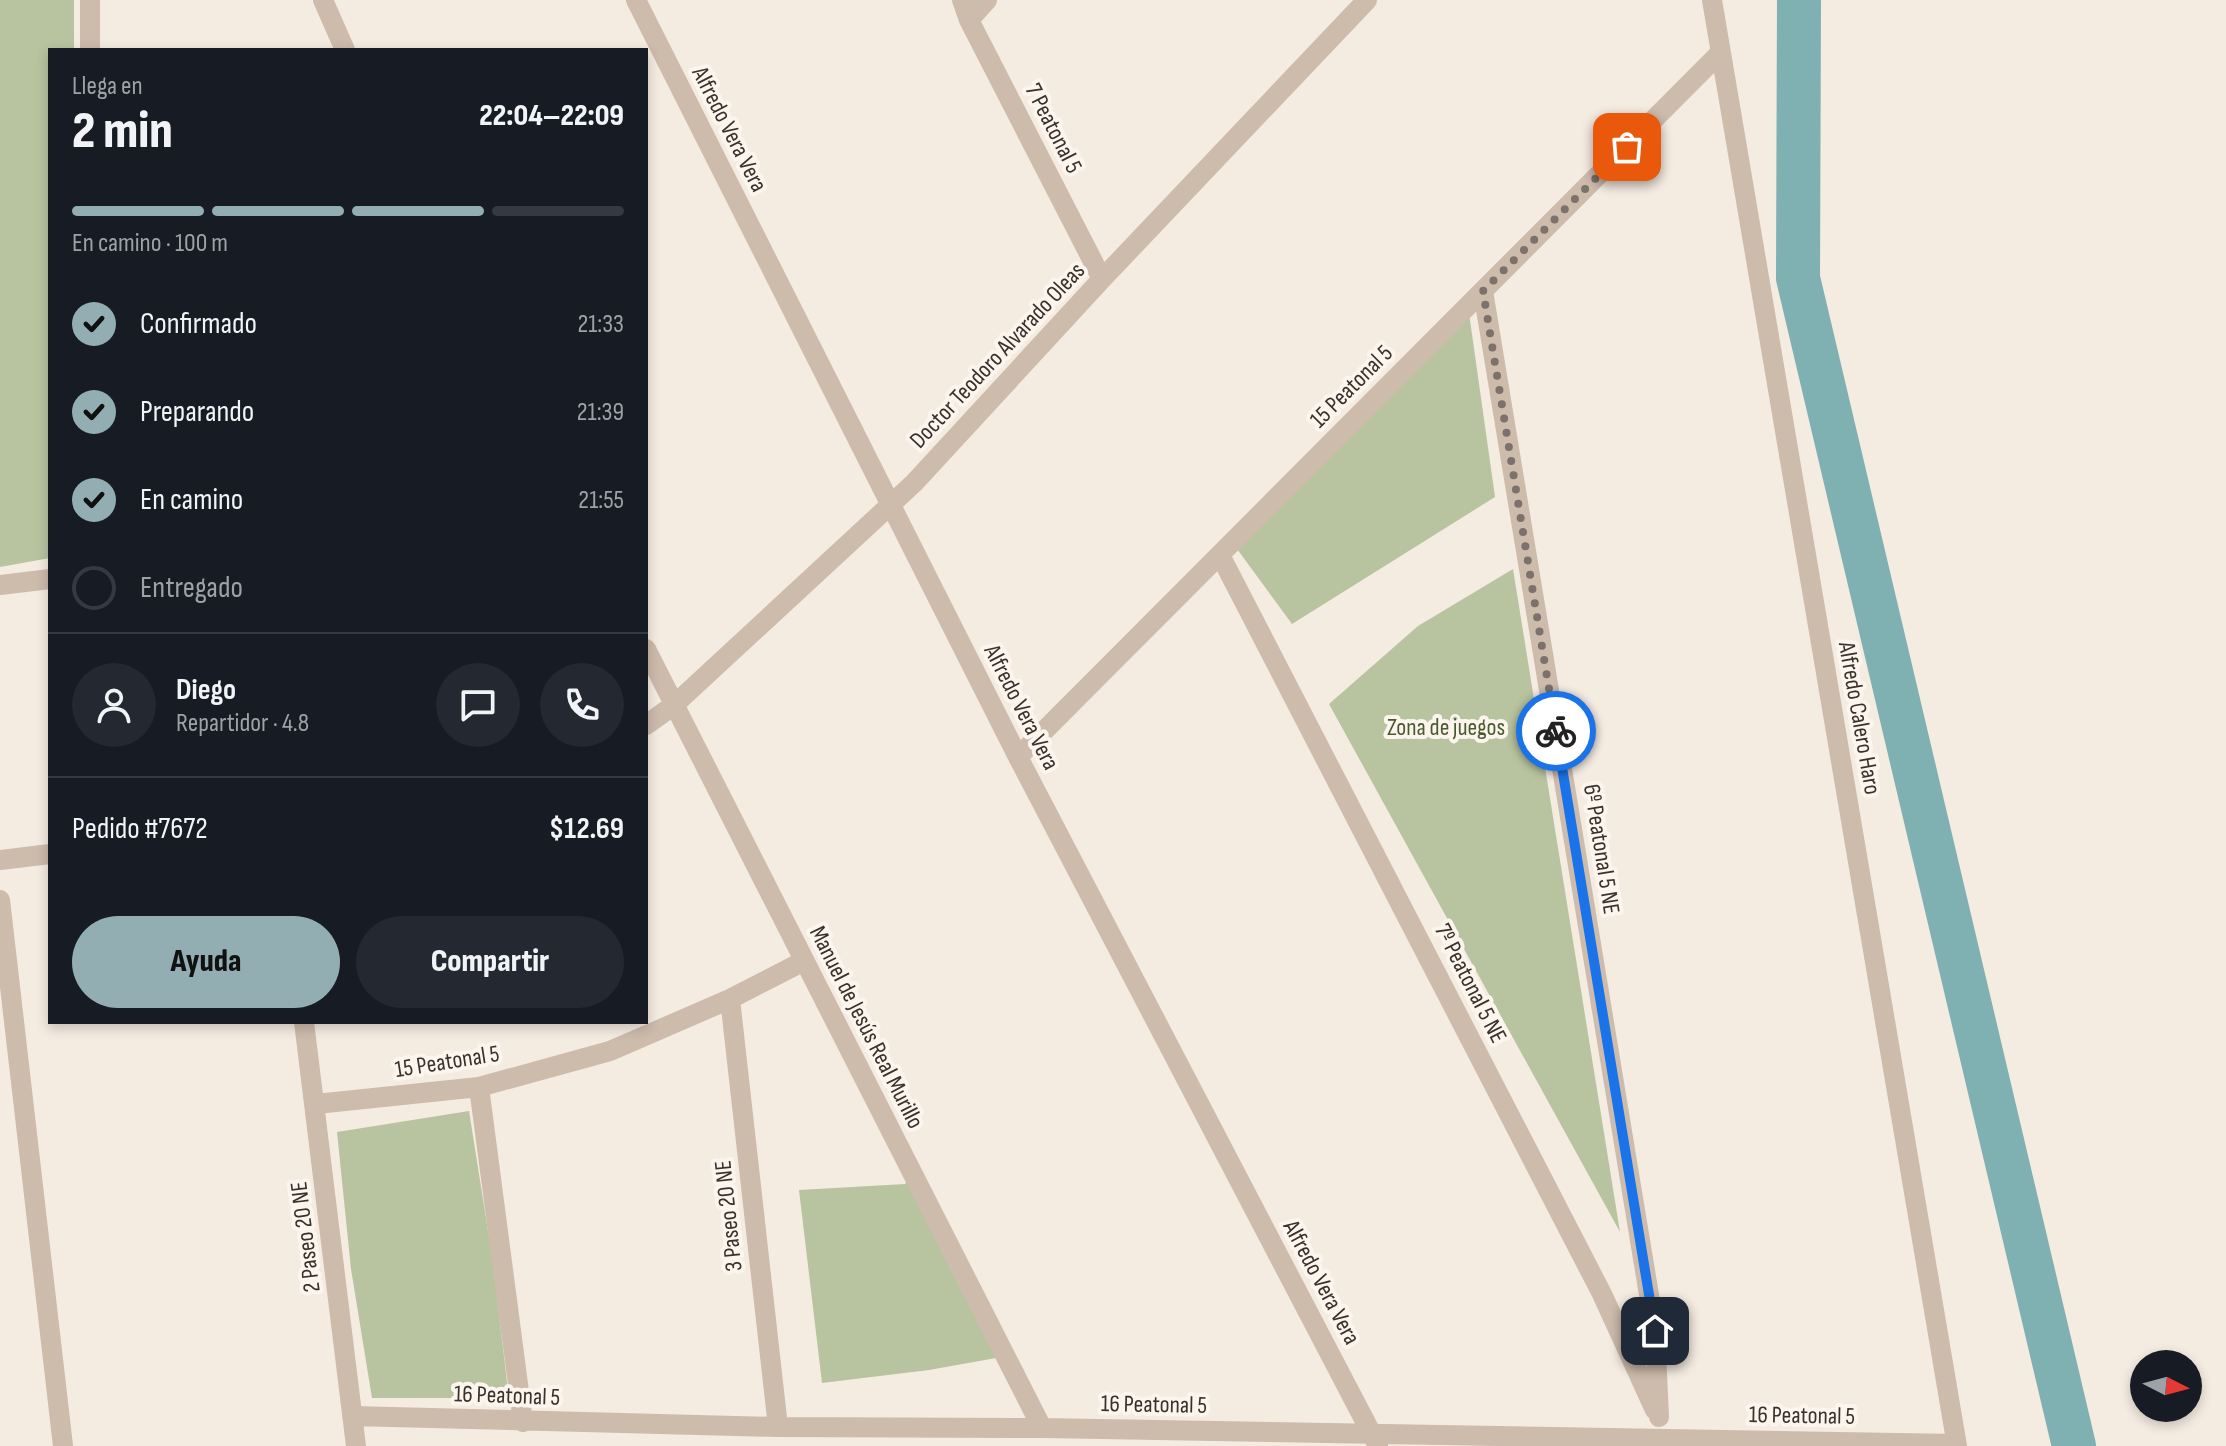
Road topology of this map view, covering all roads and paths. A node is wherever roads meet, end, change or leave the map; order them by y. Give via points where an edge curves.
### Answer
1 (90, 0) edge
2 (323, 0) edge
3 (636, 0) edge
4 (987, 0) edge
5 (1367, 0) edge
6 (1712, 0) edge
7 (965, 10) edge
8 (90, 48) edge
9 (344, 48) edge
10 (1721, 52) junction
11 (1102, 279) junction
12 (1483, 291) junction
13 (890, 506) junction
14 (1220, 555) junction
15 (48, 579) edge
16 (0, 585) edge
17 (648, 653) edge
18 (674, 705) junction
19 (648, 724) edge
20 (1018, 757) junction
21 (48, 854) edge
22 (0, 860) edge
23 (0, 900) edge
24 (804, 961) junction
25 (730, 999) junction
26 (304, 1024) edge
27 (479, 1087) junction
28 (316, 1104) junction
29 (352, 1416) junction
30 (1659, 1417) junction
31 (523, 1422) junction
32 (778, 1427) junction
33 (1042, 1428) junction
34 (1668, 1439) junction
35 (1376, 1440) edge
36 (1956, 1445) edge
37 (63, 1446) edge
38 (356, 1446) edge

1 - 8 street
2 - 9 street
3 - 13 street, Alfredo Vera Vera
4 - 7 street
5 - 11 street, Doctor Teodoro Alvarado Oleas
6 - 10 street, Alfredo Calero Haro
7 - 11 street, 7 Peatonal 5
10 - 12 street, 15 Peatonal 5
10 - 36 street, Alfredo Calero Haro
11 - 13 street, Doctor Teodoro Alvarado Oleas
12 - 14 street, 15 Peatonal 5
12 - 30 street, 6º Peatonal 5 NE via 1655,1331
13 - 18 street, Doctor Teodoro Alvarado Oleas
13 - 20 street, Alfredo Vera Vera
14 - 20 street, 15 Peatonal 5
14 - 30 street, 7º Peatonal 5 NE via 1602,1294
15 - 16 street
17 - 18 street, Manuel de Jesús Real Murillo
18 - 19 street, Doctor Teodoro Alvarado Oleas
18 - 24 street, Manuel de Jesús Real Murillo
20 - 35 street, Alfredo Vera Vera
21 - 22 street
23 - 37 street
24 - 25 street, 15 Peatonal 5
24 - 33 street, Manuel de Jesús Real Murillo
25 - 27 street, 15 Peatonal 5 via 610,1051
25 - 32 street, 3 Paseo 20 NE
26 - 28 street, 2 Paseo 20 NE
27 - 28 street, 15 Peatonal 5
27 - 31 street
28 - 29 street, 2 Paseo 20 NE
29 - 31 street, 16 Peatonal 5
29 - 38 street, 2 Paseo 20 NE
30 - 34 street, 7º Peatonal 5 NE
31 - 32 street, 16 Peatonal 5
32 - 33 street, 16 Peatonal 5
33 - 35 street, 16 Peatonal 5
34 - 35 street, 16 Peatonal 5
34 - 36 street, 16 Peatonal 5

